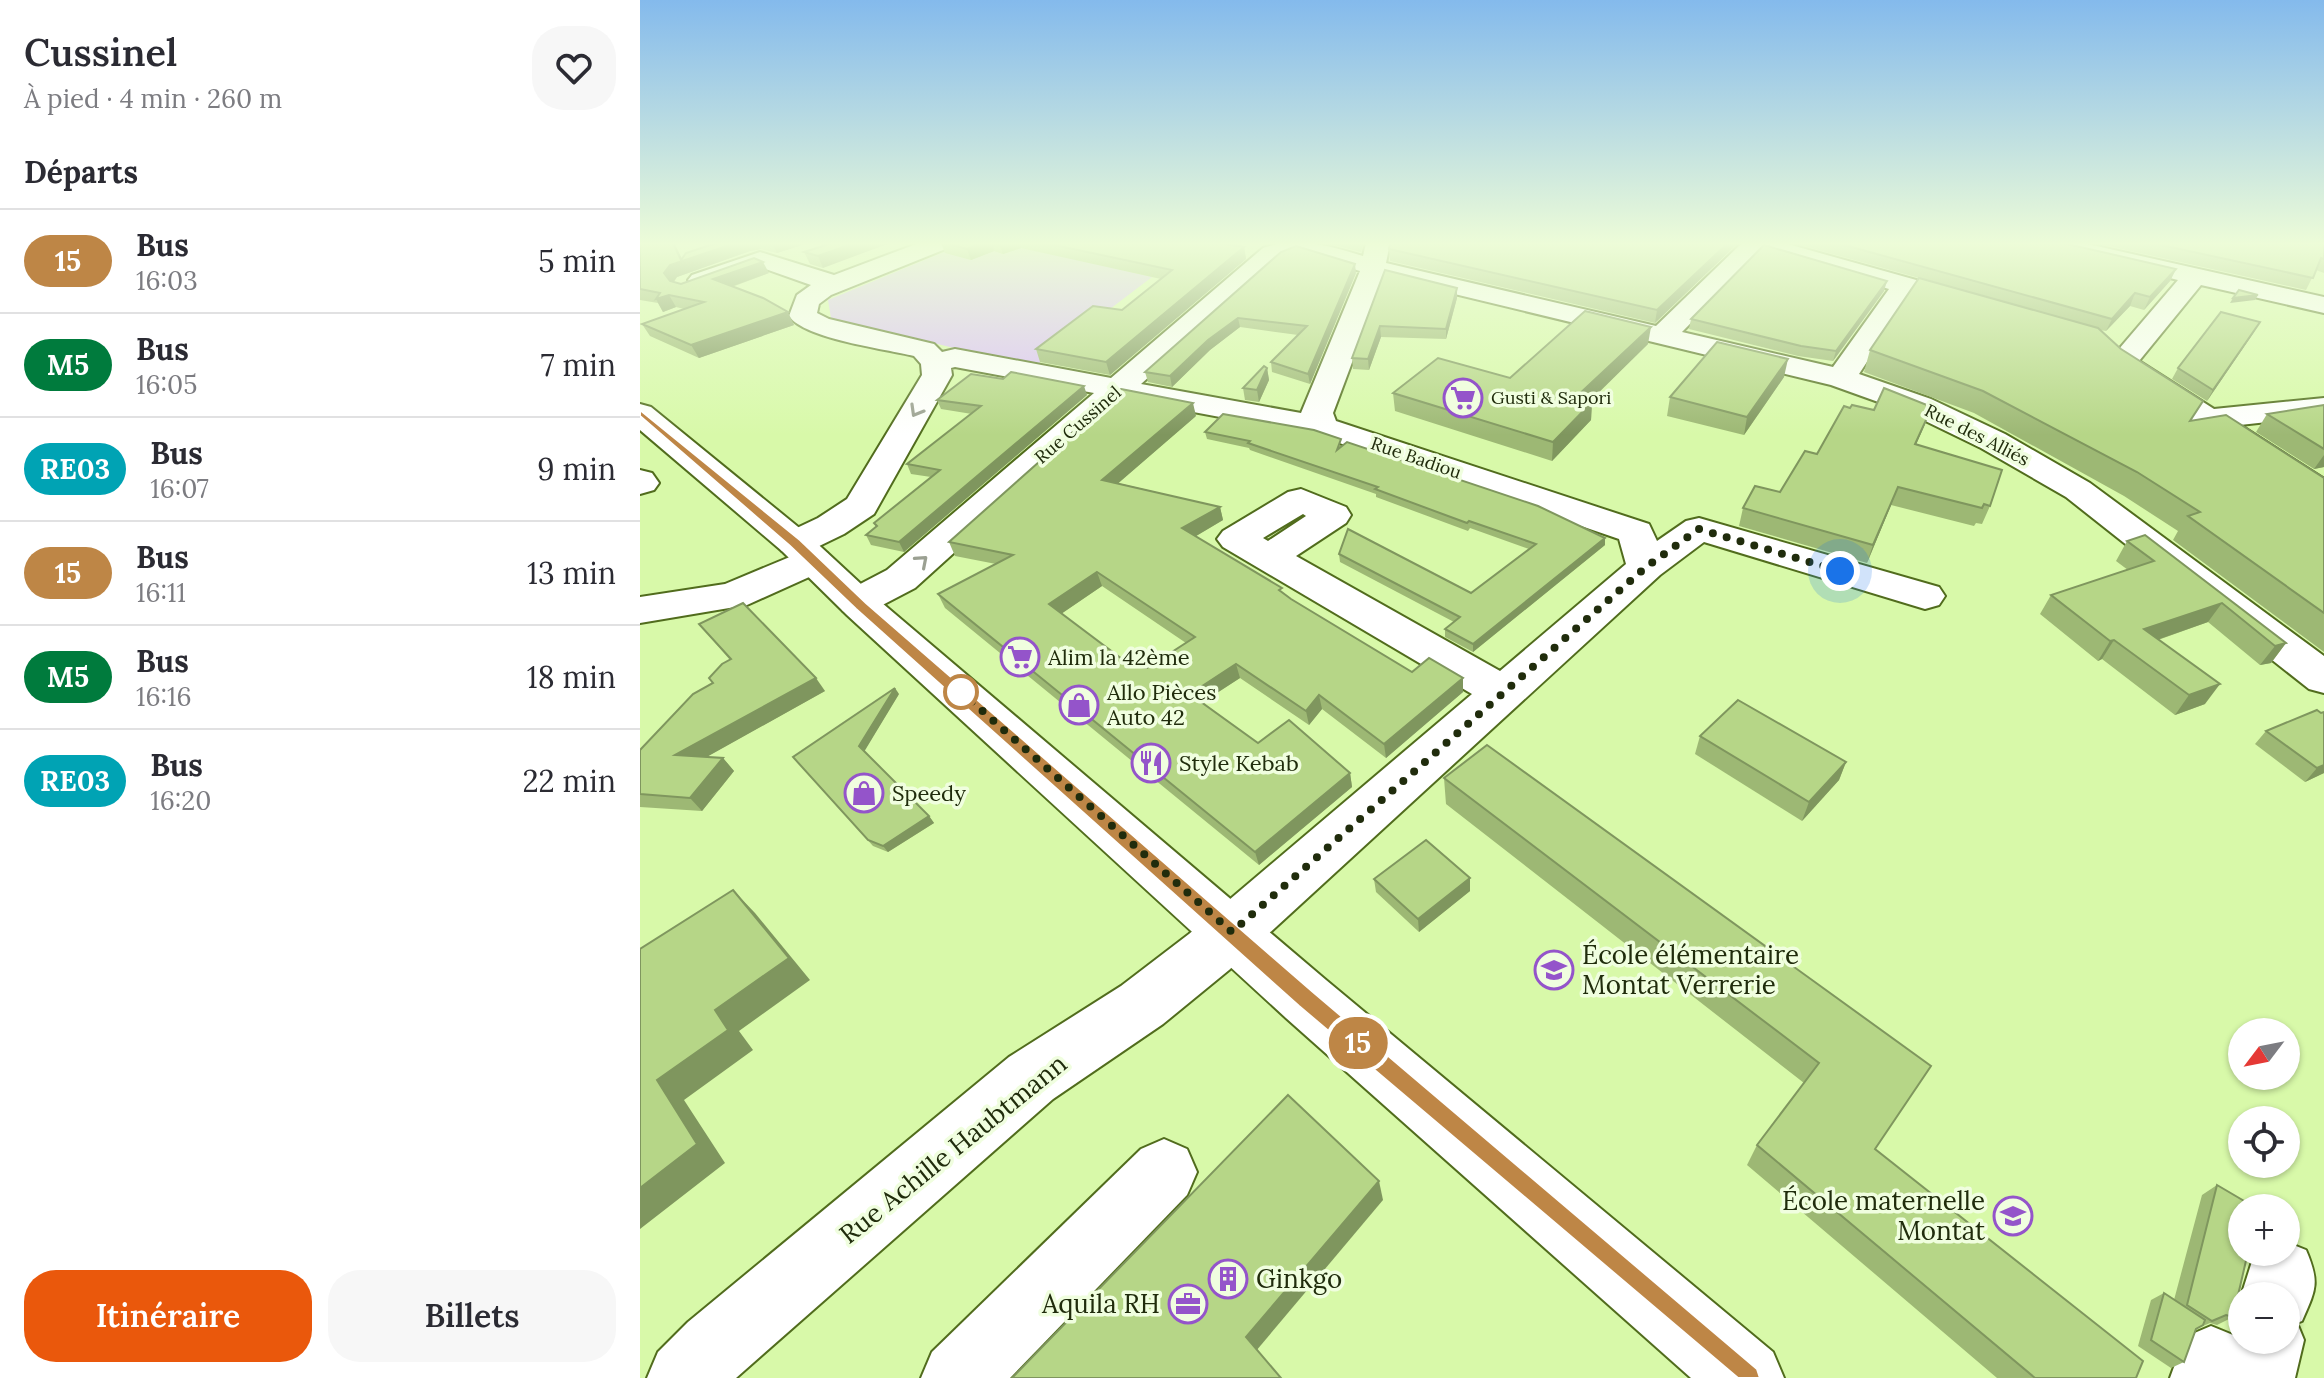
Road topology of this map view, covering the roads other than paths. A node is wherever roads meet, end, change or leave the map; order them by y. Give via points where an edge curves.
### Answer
1 (805, 307) edge
2 (1216, 307) edge
3 (1360, 307) edge
4 (1560, 307) edge
5 (1691, 307) edge
6 (1890, 307) edge
7 (1981, 307) edge
8 (2164, 307) edge
9 (1997, 312) edge
10 (1662, 336) junction
11 (935, 362) junction
12 (1841, 378) junction
13 (1119, 389) junction
14 (2324, 407) edge
15 (640, 414) edge
16 (2207, 419) junction
17 (1323, 427) junction
18 (2324, 494) edge
19 (804, 552) junction
20 (1269, 557) dead end
21 (1646, 567) junction
22 (1925, 596) dead end
23 (857, 602) junction
24 (640, 610) edge
25 (2324, 678) edge
26 (1504, 693) junction
27 (1232, 932) junction
28 (1164, 1172) dead end
29 (2264, 1354) edge
30 (684, 1378) edge
31 (958, 1378) edge
32 (1747, 1378) edge
33 (2207, 1378) edge
34 (2232, 1378) edge
35 (2258, 1378) edge

1 - 11 street via 803,316 820,325 924,350
2 - 13 street, Rue Cussinel
3 - 17 street via 1317,413
4 - 10 street, Rue des Alliés
5 - 10 street
6 - 12 street
7 - 9 street
8 - 16 street via 2119,352
10 - 12 street, Rue des Alliés
11 - 13 street via 955,358
11 -> 19 street via 937,375 861,506
12 - 25 street, Rue des Alliés via 1920,406 2078,490
13 - 17 street
23 -> 13 street, Rue Cussinel via 901,579
14 - 16 street
15 - 19 street
16 - 18 street
17 - 21 street, Rue Badiou via 1636,532
19 - 23 street
19 - 24 street via 733,596
20 - 26 street
21 - 22 street via 1699,529
21 - 26 street
23 - 27 street
26 - 27 street
27 - 30 street, Rue Achille Haubtmann via 1142,1005 1031,1078
27 - 32 street
28 - 31 street
29 - 35 street
33 - 34 street via 2211,1363

